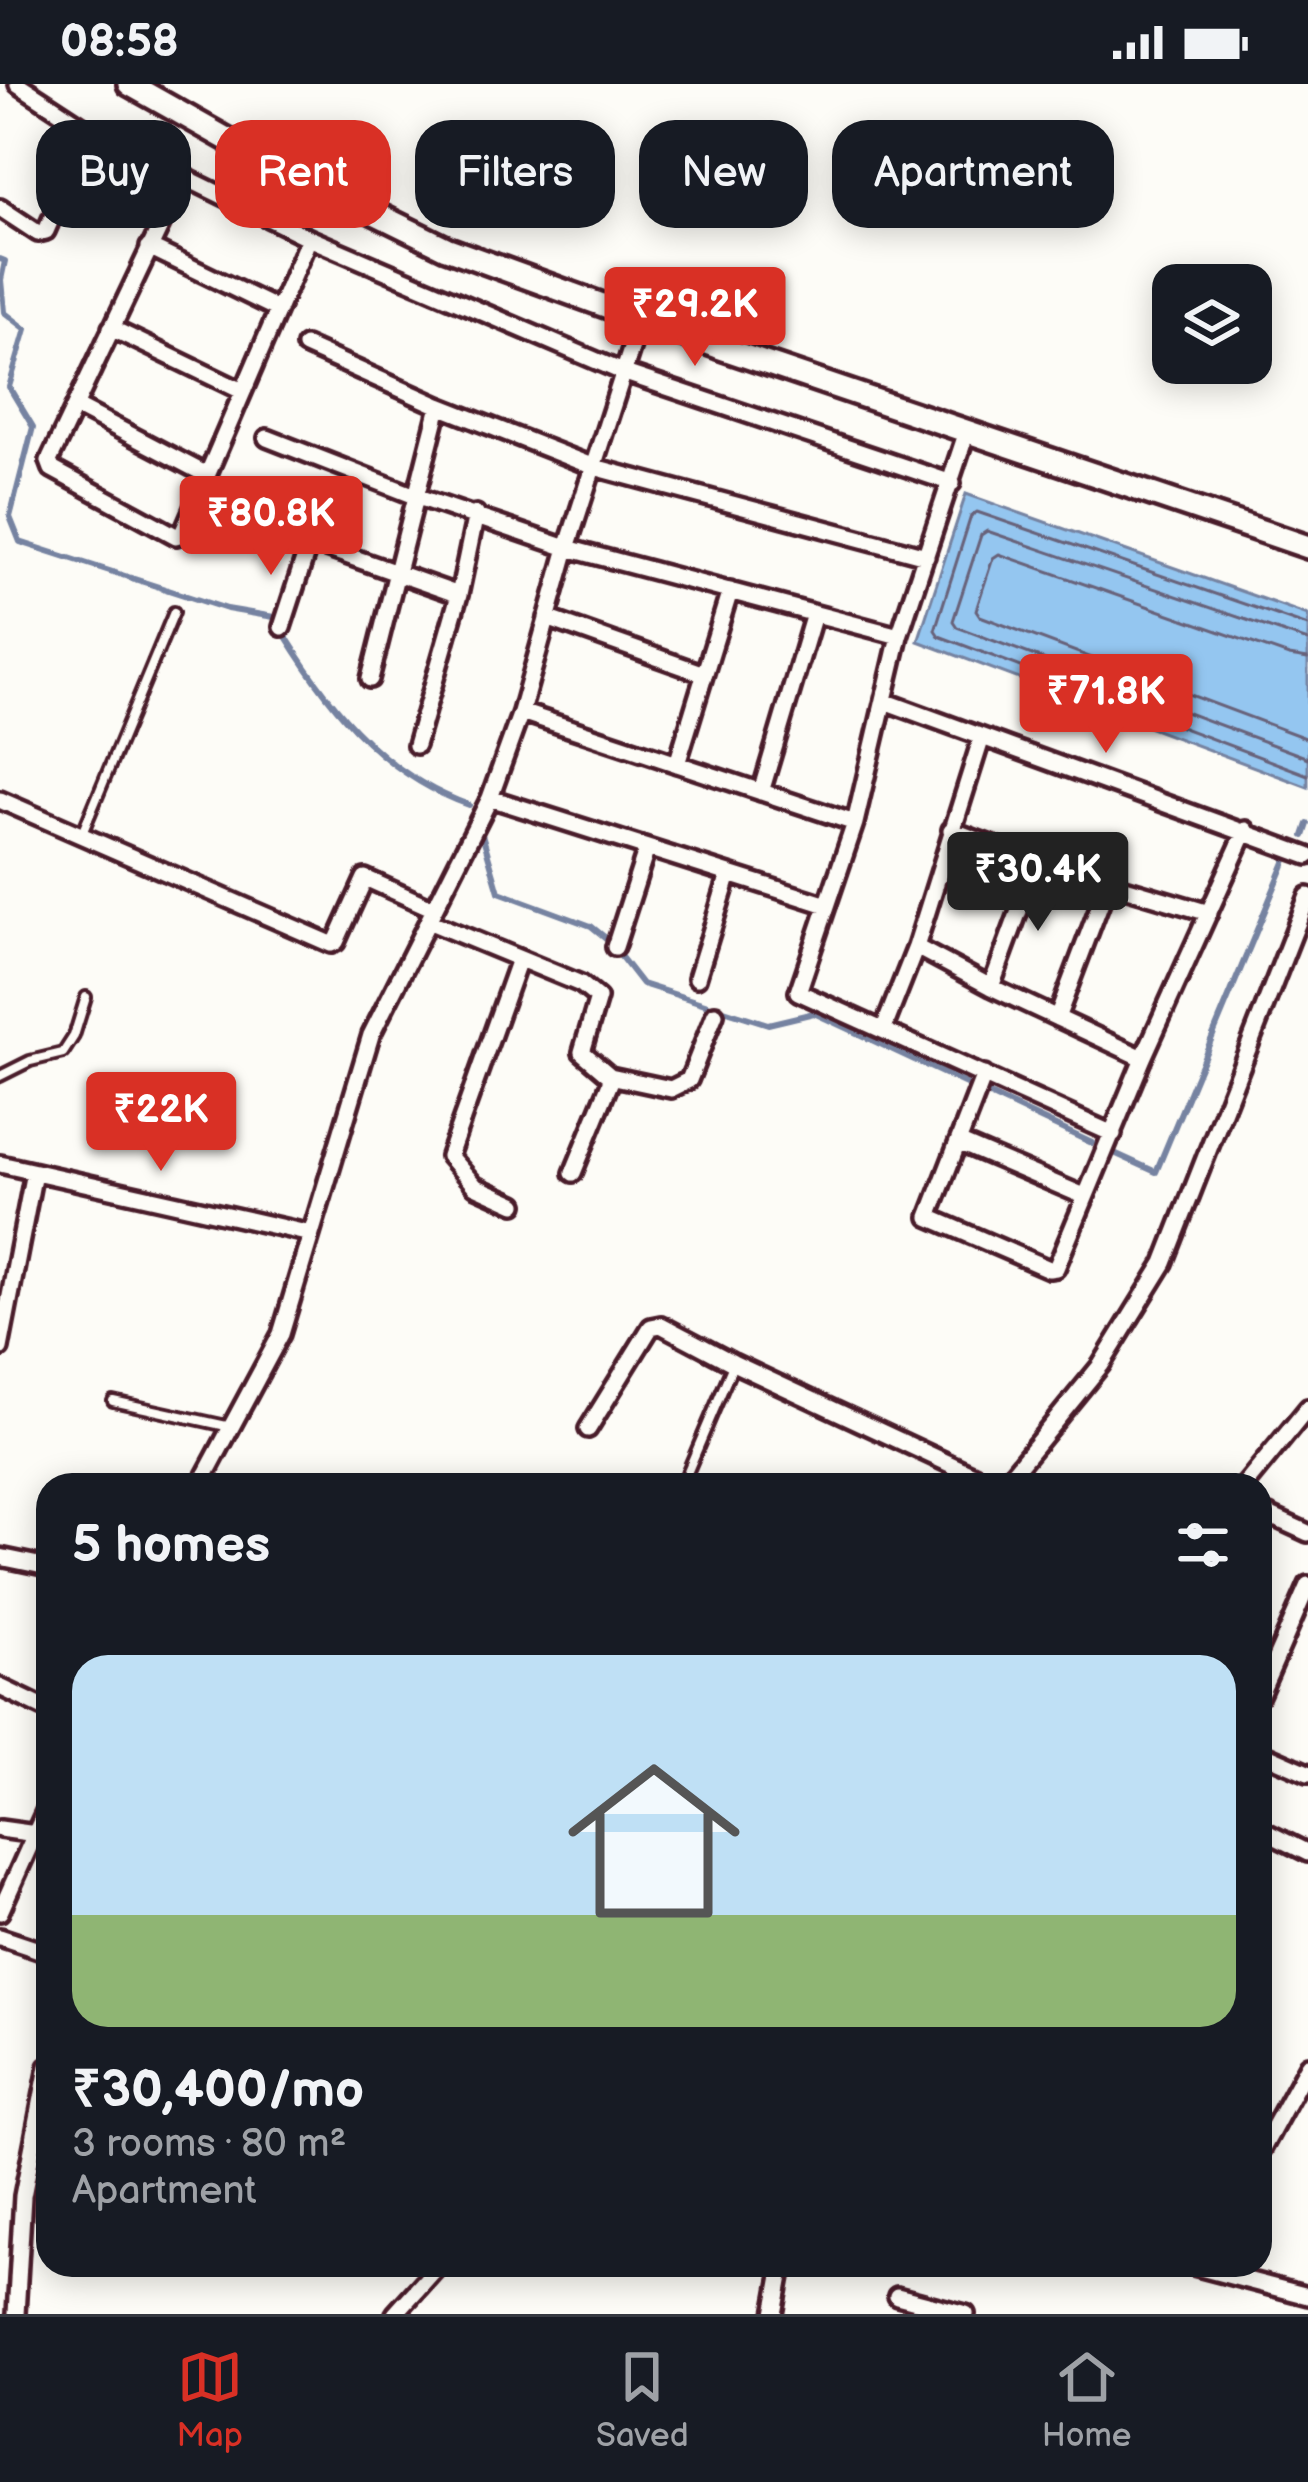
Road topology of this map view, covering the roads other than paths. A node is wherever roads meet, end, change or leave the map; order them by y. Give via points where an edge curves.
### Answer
1 (18, 84) edge
2 (129, 84) edge
3 (73, 120) edge
4 (191, 179) edge
5 (0, 208) edge
6 (47, 228) edge
7 (159, 228) edge
8 (309, 238) junction
9 (149, 248) junction
10 (277, 309) junction
11 (641, 318) junction
12 (112, 328) junction
13 (305, 346) dead end
14 (625, 373) junction
15 (242, 391) junction
16 (75, 406) junction
17 (439, 406) junction
18 (968, 431) junction
19 (267, 438) dead end
20 (594, 467) junction
21 (207, 475) junction
22 (952, 483) junction
23 (418, 497) junction
24 (196, 502) junction
25 (476, 514) junction
26 (309, 544) junction
27 (1308, 547) edge
28 (567, 548) junction
29 (926, 556) junction
30 (398, 576) junction
31 (730, 591) junction
32 (459, 595) junction
33 (174, 612) dead end
34 (814, 614) junction
35 (548, 618) junction
36 (282, 627) dead end
37 (898, 636) junction
38 (704, 674) junction
39 (370, 679) dead end
40 (884, 701) junction
41 (520, 712) junction
42 (981, 740) junction
43 (416, 745) dead end
44 (676, 764) junction
45 (761, 792) junction
46 (490, 798) junction
47 (0, 800) edge
48 (855, 823) junction
49 (950, 830) junction
50 (1246, 830) junction
51 (81, 836) junction
52 (647, 848) junction
53 (1308, 856) edge
54 (1037, 862) junction
55 (729, 874) junction
56 (1108, 883) junction
57 (1308, 896) edge
58 (827, 905) junction
59 (1209, 913) junction
60 (431, 915) junction
61 (1303, 922) edge
62 (615, 947) dead end
63 (916, 947) junction
64 (519, 958) junction
65 (697, 978) dead end
66 (991, 987) junction
67 (86, 997) dead end
68 (715, 1015) dead end
69 (1057, 1018) junction
70 (884, 1028) junction
71 (1143, 1058) junction
72 (0, 1076) edge
73 (610, 1076) junction
74 (980, 1086) junction
75 (1113, 1134) junction
76 (958, 1142) junction
77 (0, 1164) edge
78 (34, 1172) junction
79 (573, 1173) dead end
80 (1084, 1196) junction
81 (515, 1204) dead end
82 (311, 1234) junction
83 (0, 1348) edge
84 (733, 1364) junction
85 (113, 1400) dead end
86 (1308, 1408) edge
87 (232, 1427) junction
88 (588, 1429) dead end
89 (207, 1473) edge
90 (687, 1473) edge
91 (973, 1473) edge
92 (1009, 1473) edge
93 (1255, 1473) edge
94 (1272, 1516) edge
95 (1308, 1533) edge
96 (0, 1557) edge
97 (36, 1564) edge
98 (1308, 1586) edge
99 (1272, 1667) edge
100 (0, 1687) edge
101 (36, 1704) edge
102 (1272, 1757) edge
103 (1308, 1773) edge
104 (0, 1829) edge
105 (36, 1834) joint
106 (1272, 1835) edge
107 (1308, 1853) edge
108 (0, 1912) edge
109 (0, 1937) edge
110 (36, 1949) edge
111 (1308, 2066) edge
112 (36, 2127) edge
113 (1272, 2131) edge
114 (429, 2277) edge
115 (781, 2277) edge
116 (1248, 2277) edge
117 (897, 2296) dead end
118 (1308, 2296) edge
119 (16, 2314) edge
120 (395, 2314) edge
121 (774, 2314) edge
122 (966, 2314) edge

1 - 3 street
2 - 11 main road via 446,248
4 - 8 street
5 - 6 street via 38,232
7 - 9 street
8 - 10 street
8 - 14 street
9 - 10 street
9 - 12 street
10 - 15 street
11 - 14 street
11 - 18 main road
12 - 15 street
12 - 16 street
13 - 17 street
14 - 20 street
14 - 22 street
15 - 21 street
16 - 21 street
16 - 24 street via 52,470 176,536
17 - 20 street
17 - 23 street
18 - 22 street
18 - 27 main road
19 - 23 street
20 - 28 street
20 - 29 street
21 - 24 street
22 - 29 street
23 - 25 street
23 - 30 street
24 - 26 street
25 - 28 street
25 - 32 street
26 - 30 street
26 - 36 street
28 - 31 street
28 - 35 street
29 - 37 street
30 - 32 street
30 - 39 street
31 - 34 street
31 - 38 street
32 - 43 street
33 - 51 lane
34 - 37 street
34 - 45 street
35 - 38 street
35 - 41 street
37 - 40 street
38 - 44 street
40 - 42 street
40 - 48 street
41 - 44 street
41 - 46 street
42 - 49 street
42 - 50 street
44 - 45 street
45 - 48 street
46 - 52 street
46 - 60 street
47 - 51 street
48 - 58 street
49 - 54 street
49 - 63 street
50 - 53 street
50 - 59 street
51 - 60 street via 331,944 364,878
52 - 55 street
52 - 62 street
54 - 56 street
54 - 66 street
55 - 58 street
55 - 65 street
56 - 59 street
56 - 69 street
57 - 61 street
58 - 70 street via 798,992
59 - 71 street
60 - 64 street
60 - 82 street via 371,1035
61 - 92 street via 1164,1263 1100,1365
63 - 66 street
63 - 70 street
64 - 73 street via 593,991 598,1005 583,1052
64 - 81 street via 449,1156 475,1186
66 - 69 street
67 - 72 lane via 63,1053
68 - 73 street via 680,1087
69 - 71 street
70 - 74 street
71 - 75 street
73 - 79 street
74 - 75 street
74 - 76 street
75 - 80 street
76 - 80 street
76 - 80 street via 928,1212 932,1220 1056,1268
77 - 78 street
78 - 82 street
78 - 83 street
82 - 87 street via 280,1334
84 - 88 street via 662,1325 651,1327
84 - 90 lane
84 - 91 street
85 - 87 lane
86 - 93 street
87 - 89 street
94 - 95 street
96 - 97 street
98 - 99 street
100 - 101 street
102 - 103 street
104 - 105 street
105 - 108 street
106 - 107 street
109 - 110 street
111 - 113 street
112 - 119 street via 22,2196
114 - 120 street
115 - 121 street
116 - 118 street
117 - 122 street

